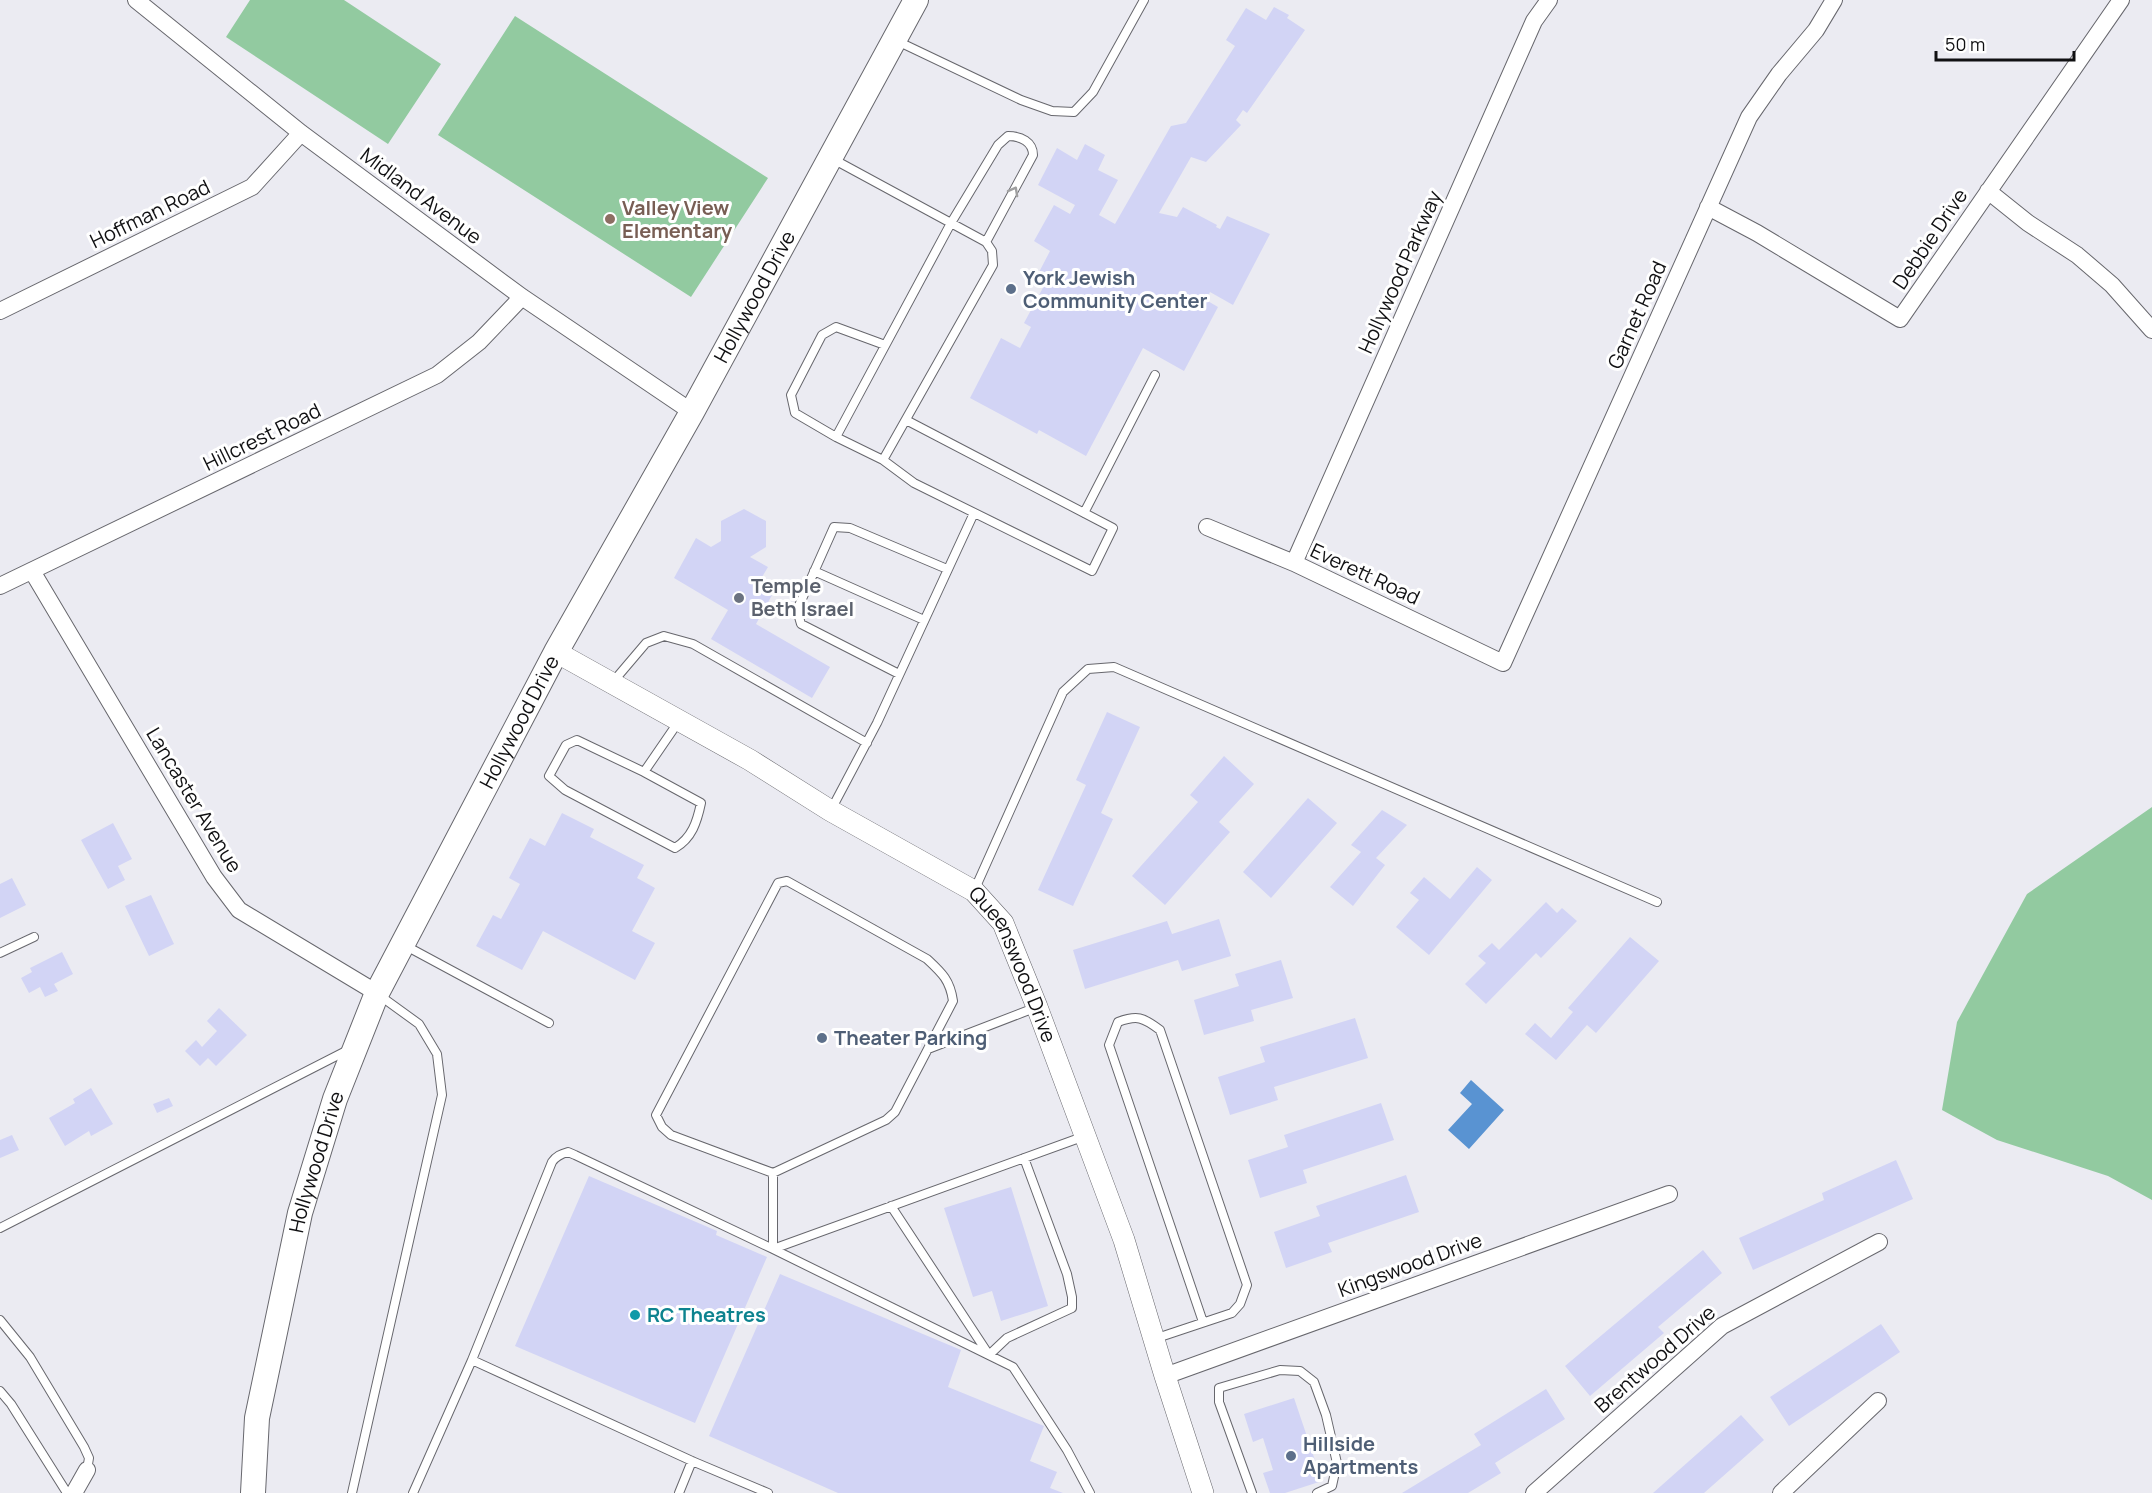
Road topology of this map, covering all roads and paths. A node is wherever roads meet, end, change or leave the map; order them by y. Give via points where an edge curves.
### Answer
1 (136, 0) edge
2 (915, 0) edge
3 (1144, 0) edge
4 (1549, 0) edge
5 (1834, 0) edge
6 (2121, 0) edge
7 (895, 40) junction
8 (301, 133) junction
9 (831, 157) junction
10 (1988, 191) junction
11 (1708, 207) junction
12 (951, 223) junction
13 (986, 242) junction
14 (522, 297) junction
15 (0, 311) edge
16 (2152, 330) edge
17 (885, 345) junction
18 (1155, 375) dead end
19 (692, 411) junction
20 (906, 420) junction
21 (836, 436) junction
22 (883, 460) junction
23 (974, 513) junction
24 (1084, 513) junction
25 (1207, 527) dead end
26 (1294, 563) junction
27 (947, 569) junction
28 (32, 571) junction
29 (814, 571) junction
30 (0, 586) edge
31 (924, 620) junction
32 (556, 652) junction
33 (1503, 663) joint
34 (900, 674) junction
35 (612, 683) junction
36 (679, 720) junction
37 (867, 743) junction
38 (644, 772) junction
39 (831, 811) junction
40 (974, 891) junction
41 (1657, 902) dead end
42 (34, 937) dead end
43 (403, 944) junction
44 (0, 953) edge
45 (376, 993) junction
46 (1037, 1007) junction
47 (549, 1023) dead end
48 (356, 1046) junction
49 (928, 1049) junction
50 (1085, 1136) junction
51 (1024, 1158) junction
52 (772, 1173) junction
53 (1670, 1194) dead end
54 (891, 1206) junction
55 (0, 1228) edge
56 (1879, 1242) dead end
57 (773, 1249) junction
58 (0, 1320) edge
59 (1203, 1322) junction
60 (1154, 1339) junction
61 (989, 1355) junction
62 (472, 1360) junction
63 (1165, 1376) junction
64 (0, 1391) edge
65 (1878, 1401) dead end
66 (692, 1461) junction
67 (87, 1470) joint
68 (67, 1493) edge
69 (74, 1493) edge
70 (253, 1493) edge
71 (352, 1493) edge
72 (413, 1493) edge
73 (679, 1493) edge
74 (768, 1493) edge
75 (1090, 1493) edge
76 (1203, 1493) edge
77 (1252, 1493) edge
78 (1317, 1493) edge
79 (1534, 1493) edge
80 (1780, 1493) edge

1 - 8 street, Midland Avenue
2 - 7 main road, Hollywood Drive
3 - 7 lane via 1093,92 1074,112 1052,111 1021,100
4 - 26 street, Hollywood Parkway via 1534,21
5 - 11 street, Garnet Road via 1816,30 1749,117
6 - 10 street, Debbie Drive
7 - 9 main road, Hollywood Drive
8 - 14 street, Midland Avenue
8 - 15 street, Hoffman Road via 252,187
9 - 12 lane
9 - 19 main road, Hollywood Drive
10 - 11 street, Debbie Drive via 1900,319
10 - 16 street via 2077,255 2112,285
11 - 33 street, Garnet Road
12 - 13 lane
13 -> 12 lane via 1030,164 1033,150 1028,142 1014,136 1002,139
12 - 17 lane
13 - 20 lane via 992,250 993,265
14 - 19 street, Midland Avenue
14 - 28 street, Hillcrest Road via 479,342 437,375
17 - 21 lane
17 - 21 lane via 836,327 822,335 791,395 795,413
18 - 24 lane
19 - 32 main road, Hollywood Drive
20 - 22 lane
20 - 24 lane
21 - 22 lane
22 - 23 lane via 914,483
23 - 24 lane via 1092,571 1113,528
23 - 27 lane
25 - 26 street, Everett Road
26 - 33 street, Everett Road
27 - 29 lane via 850,528 834,527
27 - 31 lane
28 - 30 street, Hillcrest Road
28 - 45 street, Lancaster Avenue via 214,877 238,910
29 - 31 lane
29 - 34 lane via 797,610 801,624
31 - 34 lane
32 - 35 street, Queenswood Drive
32 - 43 main road, Hollywood Drive
34 - 37 lane
35 - 36 street, Queenswood Drive
35 - 37 lane via 646,643 664,636 693,644
36 - 38 lane
36 - 39 street, Queenswood Drive
37 - 39 lane
38 - 38 lane via 577,740 566,745 549,776 565,790 675,848 686,842 701,803
39 - 40 street, Queenswood Drive
40 - 41 lane via 1063,692 1088,669 1114,667
40 - 46 street, Queenswood Drive via 1003,923
42 - 44 lane
43 - 45 main road, Hollywood Drive
43 - 47 lane
45 - 48 main road, Hollywood Drive
45 - 71 lane via 419,1024 437,1054 442,1095
46 - 49 lane
46 - 50 street, Queenswood Drive
48 - 55 lane
48 - 70 main road, Hollywood Drive via 335,1098 300,1213 257,1418
49 - 52 lane via 895,1112 886,1120
49 - 52 lane via 953,1001 951,987 942,973 927,959 787,881 778,884 656,1115 671,1135
50 - 51 lane
50 - 60 street, Queenswood Drive via 1124,1240
51 - 54 lane
51 - 61 lane via 1067,1274 1072,1308 1007,1338
52 - 57 lane
53 - 63 street, Kingswood Drive
54 - 57 lane
54 - 61 lane
56 - 79 street, Brentwood Drive via 1722,1326
57 - 61 lane
57 - 62 lane via 575,1155 561,1154 552,1162
58 - 67 lane via 30,1357 84,1447
59 - 59 lane via 1232,1313 1247,1286 1160,1030 1133,1017 1118,1022 1108,1045
59 - 60 lane
60 - 63 street, Queenswood Drive
61 - 75 lane via 1013,1367
62 - 66 lane
62 - 72 lane
63 - 76 street, Queenswood Drive
64 - 68 lane
65 - 80 street
66 - 73 lane
66 - 74 lane
67 - 69 street
77 - 78 lane via 1220,1402 1219,1388 1280,1370 1300,1371 1314,1382 1326,1415 1336,1463 1332,1486

